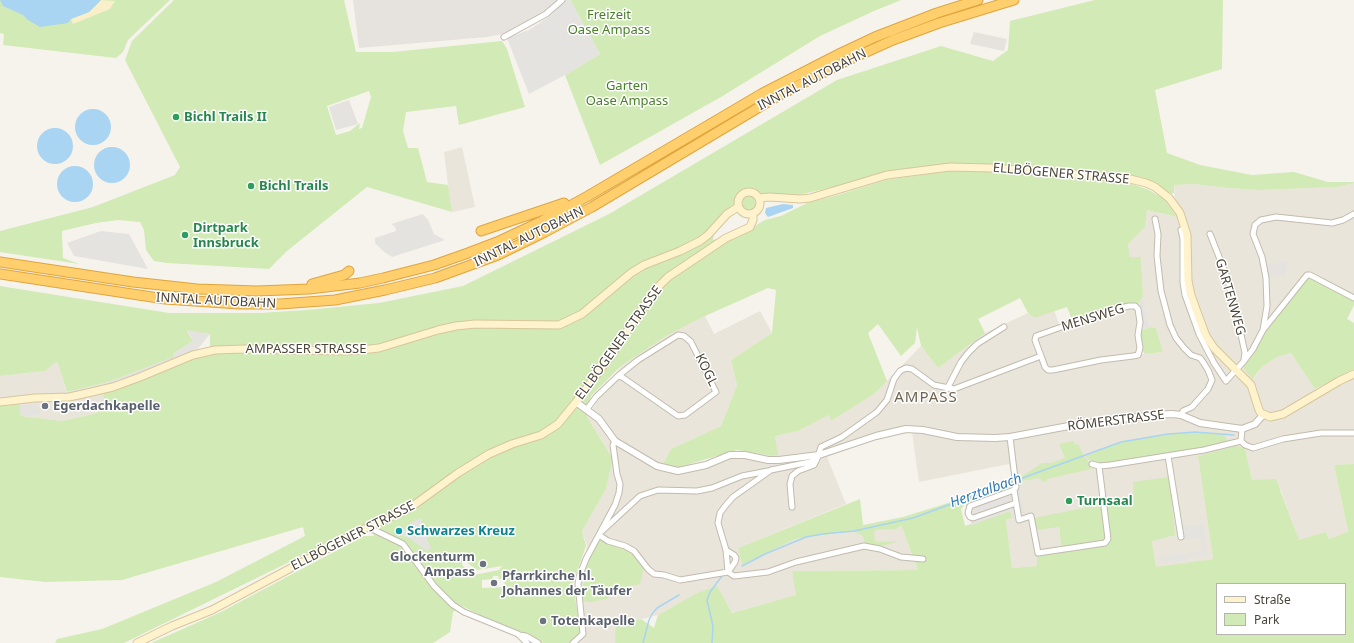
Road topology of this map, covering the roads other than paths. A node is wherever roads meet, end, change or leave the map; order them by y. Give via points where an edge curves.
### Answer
1 (562, 0) edge
2 (978, 0) edge
3 (1014, 0) edge
4 (504, 37) dead end
5 (588, 196) junction
6 (760, 198) junction
7 (738, 207) junction
8 (753, 214) junction
9 (1354, 214) edge
10 (1155, 219) dead end
11 (1181, 230) dead end
12 (481, 231) dead end
13 (1210, 234) dead end
14 (0, 262) edge
15 (349, 271) dead end
16 (0, 274) edge
17 (296, 290) junction
18 (1354, 298) edge
19 (1004, 327) dead end
20 (1263, 330) junction
21 (1040, 356) junction
22 (1244, 362) junction
23 (1236, 370) junction
24 (1354, 374) edge
25 (618, 376) junction
26 (947, 389) junction
27 (0, 402) edge
28 (576, 402) junction
29 (587, 409) junction
30 (1181, 415) junction
31 (1263, 415) junction
32 (1242, 429) junction
33 (1354, 433) edge
34 (1010, 437) junction
35 (615, 441) junction
36 (1241, 442) junction
37 (1168, 456) junction
38 (818, 457) junction
39 (1092, 464) dead end
40 (1099, 466) junction
41 (771, 470) junction
42 (1014, 490) junction
43 (1016, 503) junction
44 (792, 507) dead end
45 (368, 528) junction
46 (599, 535) junction
47 (1181, 537) dead end
48 (726, 550) junction
49 (924, 559) dead end
50 (728, 572) junction
51 (518, 634) junction
52 (137, 643) edge
53 (527, 643) edge
54 (538, 643) edge
55 (573, 643) edge

1 - 4 street via 546,14
2 - 5 highway, INNTAL AUTOBAHN via 955,6 869,39 803,72
3 - 16 highway, INNTAL AUTOBAHN via 939,23 842,63 778,96 592,207 545,232 498,255 435,278 334,300 239,304 165,299
5 - 12 highway via 577,197
5 - 17 highway, INNTAL AUTOBAHN via 497,242 434,265 360,283
6 - 7 main road via 753,192 746,192 739,196
6 - 8 main road via 760,207
6 - 23 main road, ELLBÖGENER STRASSE via 810,198 887,175 950,167 1062,173 1146,183 1169,198 1182,217 1187,235 1188,281 1192,301 1211,344
7 - 8 main road via 745,213
7 - 27 main road, AMPASSER STRASSE via 727,214 700,241 644,264 582,314 559,325 456,326 378,348 361,350 215,350 193,355 105,389 69,397
8 - 28 main road, ELLBÖGENER STRASSE via 753,223 750,227 726,238 668,277 653,292 610,357
9 - 20 street via 1332,223 1276,217 1261,220 1255,225 1253,234 1262,257 1266,278 1267,306
10 - 30 street via 1161,291 1170,325 1184,348 1200,358 1212,380 1208,389
11 - 23 street via 1185,295 1199,334 1226,380
13 - 22 street, GARTENWEG via 1227,277 1235,307 1245,353
14 - 17 highway, INNTAL AUTOBAHN via 197,289
15 - 17 highway via 344,275
18 - 20 street via 1307,275
19 - 26 street via 977,344 968,353
20 - 22 street
21 - 21 street, MENSWEG via 1036,336 1104,312 1129,306 1138,309 1138,355 1053,370 1045,367
21 - 26 street via 957,389
22 - 23 street
23 - 31 main road via 1251,385
24 - 31 main road via 1283,414 1272,417
25 - 25 street, KOGL via 675,336 681,335 692,342 716,392 685,415 678,416
25 - 29 street, KOGL
26 - 38 street via 931,384 912,369 902,370 895,377 887,400 877,412 842,438 821,447
28 - 29 street, RÖMERSTRASSE
28 - 45 main road, ELLBÖGENER STRASSE via 558,424 546,432 489,454 458,472 410,508
29 - 35 street, RÖMERSTRASSE via 599,419
30 - 32 street, RÖMERSTRASSE via 1200,423
30 - 34 street, RÖMERSTRASSE via 1153,415 1074,425
31 - 32 street via 1255,424
32 - 36 street
33 - 36 street via 1330,432 1308,435 1253,448
34 - 38 street, RÖMERSTRASSE via 967,438 906,429 876,436
34 - 42 street via 1016,487
35 - 38 street, RÖMERSTRASSE via 657,466 678,471 706,465 730,455 768,460
35 - 46 street via 613,445 620,484 619,493
36 - 37 street
37 - 40 street
37 - 47 street
38 - 41 street via 810,462
38 - 44 street via 814,465 792,476
39 - 40 street
40 - 43 street via 1108,539 1105,543 1038,553 1030,516 1019,520
41 - 46 street via 742,476 705,490 658,490 640,496
41 - 48 street via 733,497 720,513 719,528
42 - 43 street
42 - 43 street via 970,506 968,513 973,518
45 - 51 street via 403,544 434,586 453,605
45 - 52 main road, ELLBÖGENER STRASSE via 212,610
46 - 50 street via 608,541 630,548 651,572 657,575 684,580
46 - 55 street via 579,577 583,634
48 - 50 street
48 - 50 street via 736,558
49 - 50 street via 901,557 864,546 796,562 768,572 734,576
51 - 53 street
51 - 54 street

